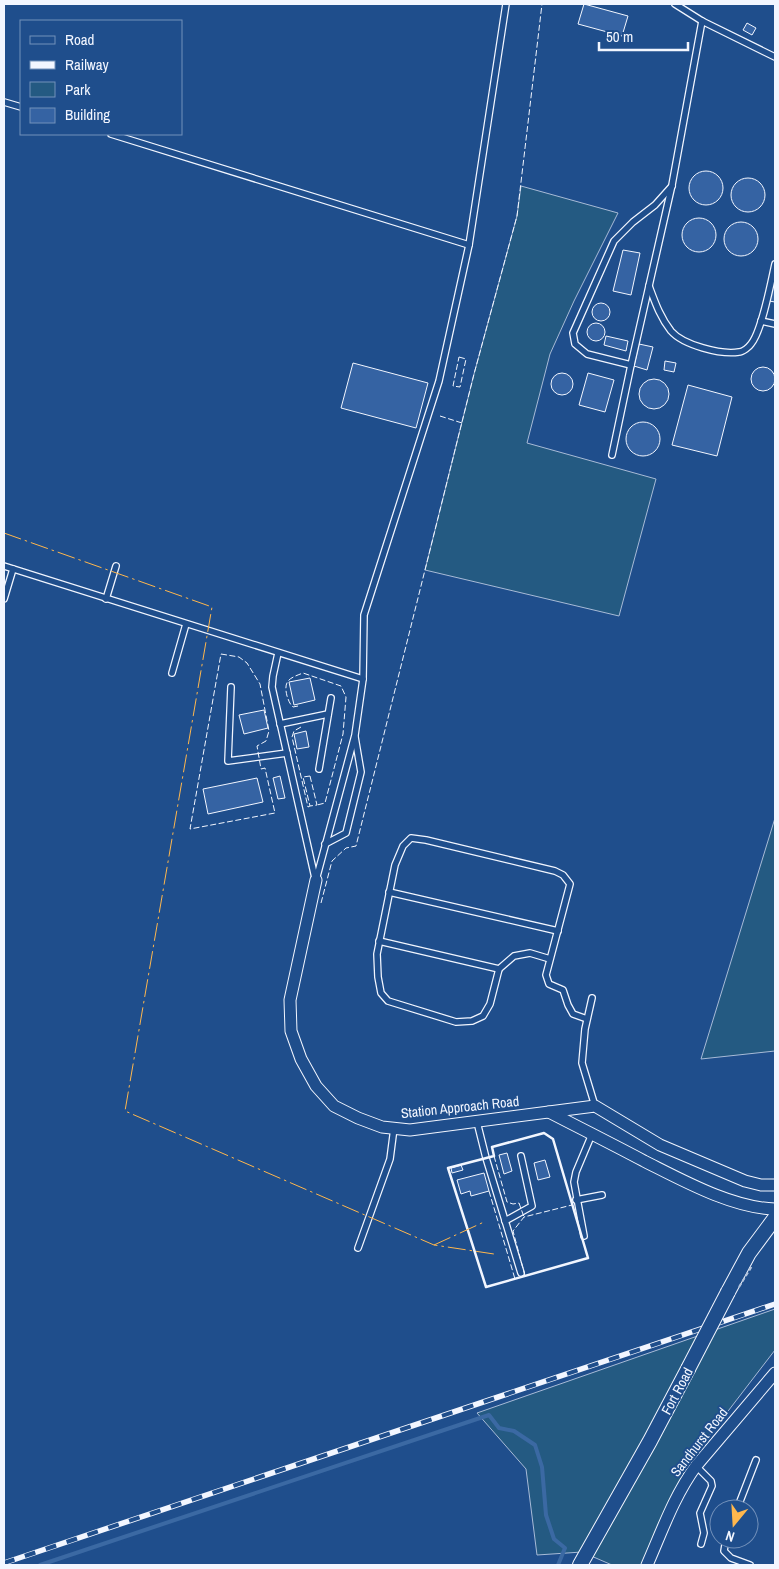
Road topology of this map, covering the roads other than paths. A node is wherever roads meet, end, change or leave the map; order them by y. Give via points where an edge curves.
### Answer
1 (506, 4) edge
2 (675, 4) edge
3 (702, 21) junction
4 (775, 57) edge
5 (4, 102) edge
6 (20, 107) edge
7 (114, 135) edge
8 (672, 185) junction
9 (470, 245) junction
10 (775, 264) edge
11 (649, 286) junction
12 (761, 321) junction
13 (775, 324) edge
14 (631, 365) junction
15 (612, 455) dead end
16 (4, 566) edge
17 (116, 566) dead end
18 (13, 569) junction
19 (4, 598) edge
20 (106, 598) junction
21 (186, 624) junction
22 (278, 653) junction
23 (172, 673) dead end
24 (363, 679) junction
25 (231, 687) dead end
26 (330, 698) dead end
27 (328, 714) junction
28 (280, 724) junction
29 (355, 735) junction
30 (287, 753) junction
31 (319, 769) dead end
32 (325, 844) junction
33 (316, 880) junction
34 (390, 892) junction
35 (558, 931) junction
36 (379, 941) junction
37 (550, 959) junction
38 (499, 969) junction
39 (592, 998) dead end
40 (587, 1019) junction
41 (595, 1106) junction
42 (548, 1112) junction
43 (477, 1121) junction
44 (394, 1128) junction
45 (592, 1134) junction
46 (521, 1156) dead end
47 (775, 1185) edge
48 (602, 1195) dead end
49 (576, 1200) junction
50 (775, 1209) edge
51 (775, 1218) edge
52 (505, 1221) junction
53 (584, 1236) dead end
54 (358, 1248) dead end
55 (521, 1273) dead end
56 (775, 1373) edge
57 (756, 1460) dead end
58 (696, 1466) junction
59 (741, 1499) edge
60 (700, 1544) dead end
61 (724, 1549) edge
62 (580, 1565) edge
63 (647, 1565) edge
64 (750, 1565) edge

1 - 9 lane
2 - 3 lane
3 - 4 lane
3 - 8 lane
5 - 6 lane
7 - 9 lane
8 - 11 lane
8 - 14 lane via 614,242 573,333 575,344 588,354
9 - 24 lane via 439,382 364,615
10 - 12 lane
11 - 12 lane via 659,314 672,332 690,344 723,352 740,352 751,345
11 - 14 lane
12 - 13 lane
14 - 15 lane
16 - 18 lane
17 - 20 lane
18 - 19 lane
18 - 20 lane
20 - 21 lane
21 - 22 lane
21 - 23 lane
22 - 24 lane
22 - 28 lane via 272,687
24 - 29 lane
25 - 30 lane via 228,761
26 - 27 lane
27 - 28 lane
27 - 31 lane
28 - 30 lane
29 - 32 lane
29 - 32 lane via 361,772 346,834
30 - 33 lane
32 - 33 lane
33 - 44 street, Station Approach Road via 290,1000 291,1031 316,1086 334,1106 374,1124
34 - 35 lane
34 - 35 lane via 395,865 403,846 411,838 435,842 563,875 570,884
34 - 36 lane
35 - 37 lane
36 - 38 lane
36 - 38 lane via 378,977 388,1001 456,1022 483,1016 490,1004
37 - 38 lane via 530,954 514,956
37 - 40 lane via 546,975 549,984 563,990 573,1014
39 - 40 lane
40 - 41 lane via 582,1063
41 - 42 street, Station Approach Road
41 - 47 street via 660,1145 745,1181
42 - 43 street, Station Approach Road
42 - 45 street
43 - 44 street, Station Approach Road via 410,1130
43 - 52 lane
44 - 54 lane via 392,1154
45 - 49 lane via 574,1178
45 - 50 street via 726,1199
46 - 52 lane via 532,1206
48 - 49 lane
49 - 53 lane
51 - 62 street, Fort Road, bridge via 738,1272 650,1441
52 - 55 lane
56 - 58 street, Sandhurst Road
57 - 59 lane
58 - 60 lane via 712,1486 700,1513 704,1533
58 - 63 street, Sandhurst Road via 677,1496
61 - 64 lane via 731,1558

